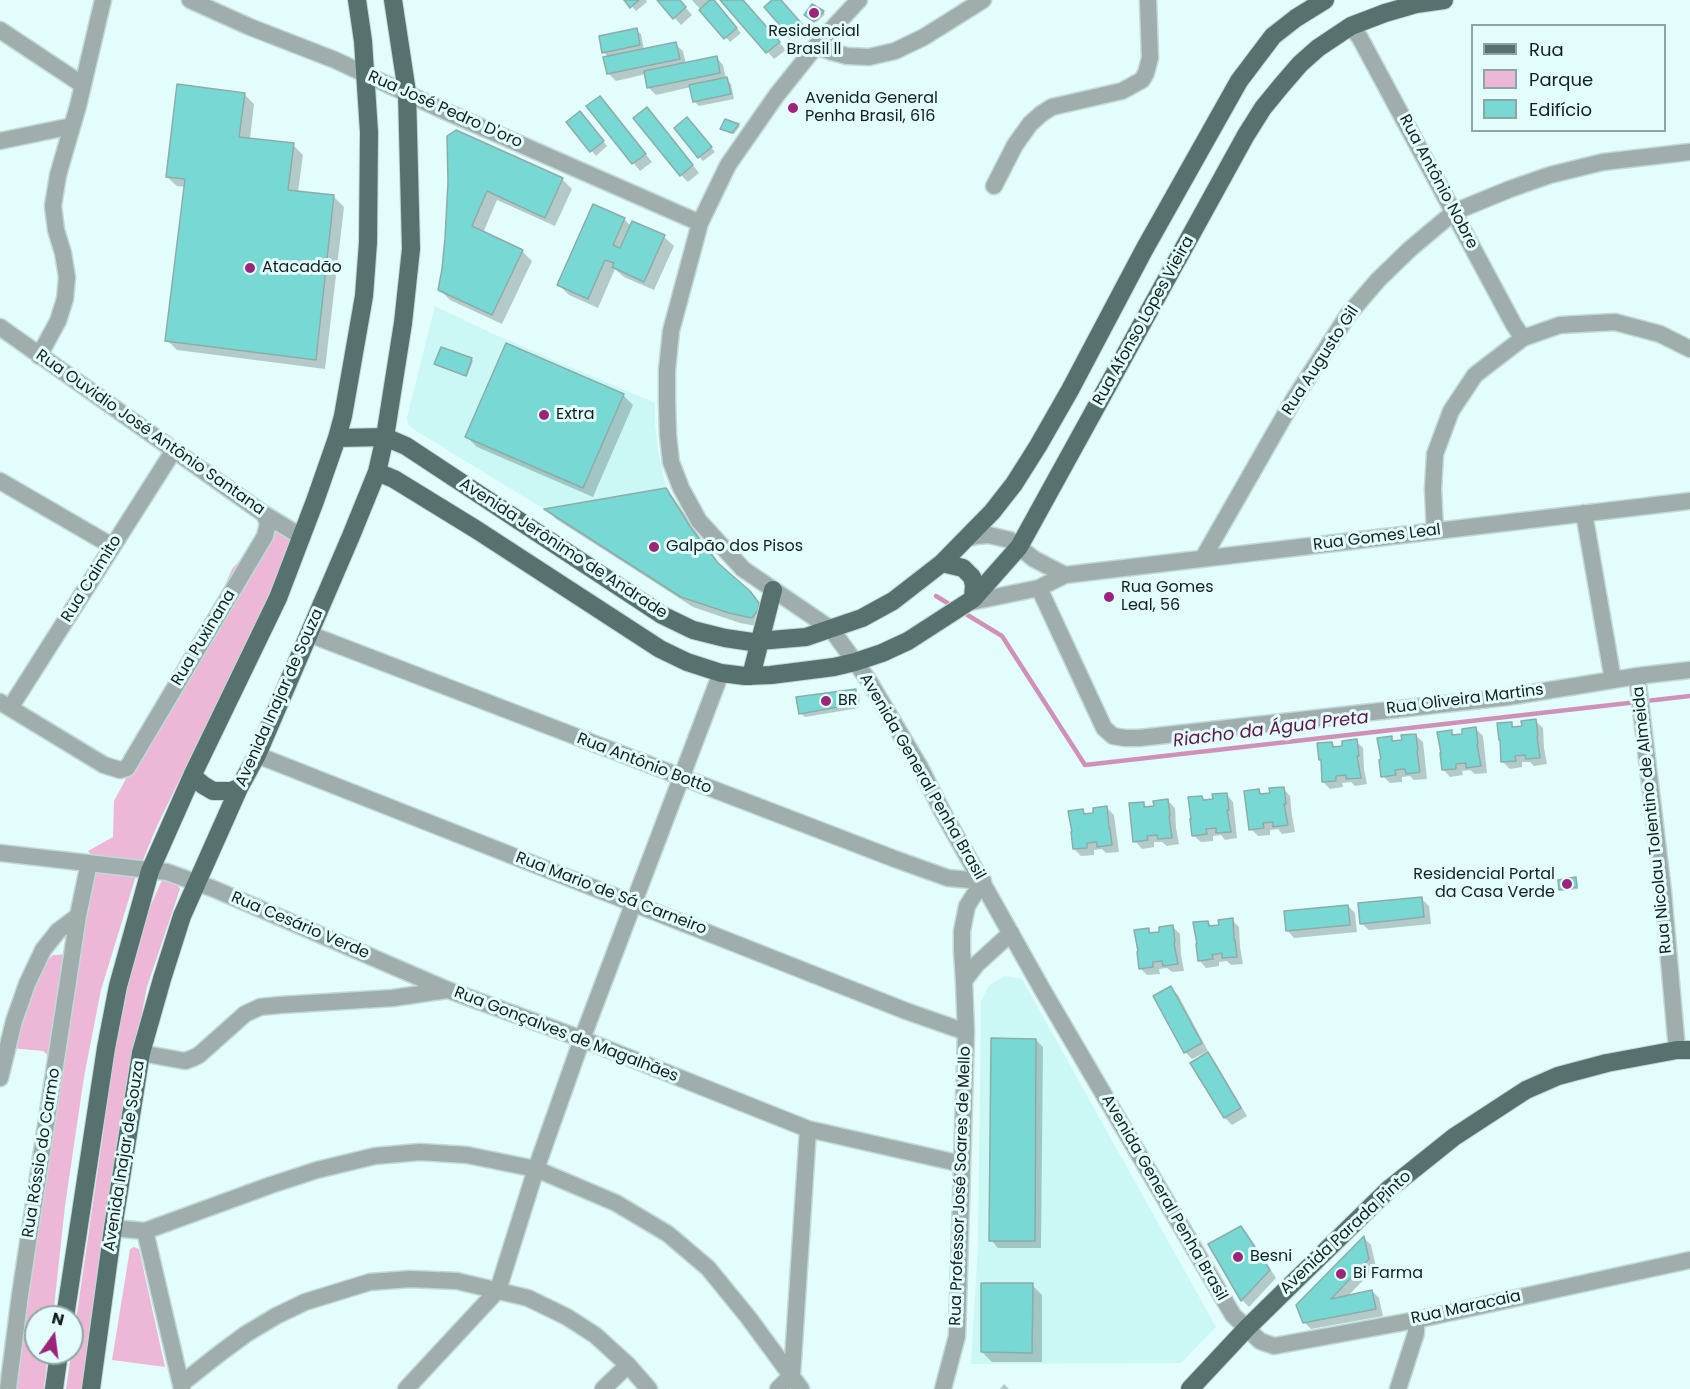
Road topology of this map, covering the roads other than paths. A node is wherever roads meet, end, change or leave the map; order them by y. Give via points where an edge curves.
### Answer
1 (103, 0) edge
2 (190, 0) edge
3 (357, 0) edge
4 (393, 0) edge
5 (859, 0) edge
6 (983, 0) edge
7 (1148, 0) edge
8 (1325, 0) edge
9 (1444, 0) edge
10 (1351, 26) junction
11 (0, 30) edge
12 (816, 46) junction
13 (365, 74) junction
14 (83, 85) junction
15 (407, 93) junction
16 (72, 126) junction
17 (0, 141) edge
18 (1690, 152) edge
19 (994, 186) dead end
20 (1454, 212) junction
21 (700, 223) junction
22 (0, 327) edge
23 (1523, 338) junction
24 (1690, 349) edge
25 (39, 356) junction
26 (385, 437) junction
27 (337, 438) junction
28 (174, 450) junction
29 (377, 472) junction
30 (0, 481) edge
31 (1690, 501) edge
32 (1584, 513) junction
33 (264, 514) junction
34 (1434, 531) junction
35 (302, 537) junction
36 (965, 539) junction
37 (112, 546) junction
38 (1019, 547) junction
39 (1203, 558) junction
40 (581, 562) junction
41 (942, 563) junction
42 (1065, 574) junction
43 (561, 586) junction
44 (1039, 588) junction
45 (773, 590) junction
46 (969, 601) junction
47 (831, 629) junction
48 (309, 634) junction
49 (759, 641) junction
50 (855, 663) junction
51 (1690, 670) edge
52 (721, 673) junction
53 (751, 676) junction
54 (1637, 676) junction
55 (1613, 680) junction
56 (5, 705) edge
57 (257, 755) junction
58 (194, 774) junction
59 (682, 779) junction
60 (239, 788) junction
61 (0, 853) edge
62 (89, 863) junction
63 (150, 871) junction
64 (983, 881) junction
65 (197, 883) junction
66 (634, 903) junction
67 (78, 916) junction
68 (1011, 933) junction
69 (964, 981) junction
70 (448, 990) junction
71 (966, 1032) junction
72 (582, 1039) junction
73 (1683, 1050) edge
74 (141, 1053) junction
75 (0, 1078) edge
76 (808, 1129) junction
77 (962, 1164) junction
78 (536, 1169) junction
79 (113, 1228) junction
80 (145, 1231) junction
81 (1690, 1260) edge
82 (498, 1290) junction
83 (67, 1305) edge
84 (1416, 1320) junction
85 (1247, 1328) junction
86 (57, 1365) edge
87 (628, 1365) junction
88 (796, 1382) edge
89 (182, 1387) edge
90 (8, 1389) edge
91 (54, 1389) edge
92 (90, 1389) edge
93 (406, 1389) edge
94 (603, 1389) edge
95 (649, 1389) edge
96 (777, 1389) edge
97 (943, 1389) edge
98 (1190, 1389) edge
99 (1398, 1389) edge

1 - 14 street
2 - 13 street, Rua José Pedro D'oro
3 - 13 main road
4 - 15 main road, Avenida Inajar de Souza
5 - 12 street, Avenida General Penha Brasil
6 - 12 street via 895,51 869,57 847,56
7 - 19 street via 1150,58 1142,80 1122,91 1052,107 1041,114 1015,145
8 - 36 main road, Rua Afonso Lopes Vieira via 1273,36 1239,81 1038,446 1014,484
9 - 10 main road, Rua Afonso Lopes Vieira via 1416,4
10 - 20 street, Rua Antônio Nobre
10 - 38 main road, Rua Afonso Lopes Vieira via 1300,64 1263,108
11 - 14 street
12 - 21 street, Avenida General Penha Brasil via 728,165
13 - 15 street, Rua José Pedro D'oro
13 - 27 main road via 369,132 364,296
14 - 16 street
15 - 21 street, Rua José Pedro D'oro
15 - 26 main road, Avenida Inajar de Souza via 411,249
16 - 17 street
16 - 25 street via 53,206 67,277 65,299
18 - 20 street, Rua Augusto Gil via 1602,162 1551,175
20 - 23 street, Rua Antônio Nobre
20 - 39 street, Rua Augusto Gil via 1378,280 1348,315 1294,399
21 - 45 street, Avenida General Penha Brasil via 671,331 667,401 671,462 699,521 743,570
22 - 25 street, Rua Ouvidio José Antônio Santana
23 - 24 street via 1560,325 1615,322 1660,334
23 - 34 street via 1474,375 1451,411 1435,454
25 - 28 street, Rua Ouvidio José Antônio Santana
26 - 27 main road, Avenida Jerônimo de Andrade
26 - 29 main road, Avenida Inajar de Souza
26 - 40 main road, Avenida Jerônimo de Andrade via 406,446
27 - 35 main road
28 - 33 street, Rua Ouvidio José Antônio Santana
28 - 37 street, Rua Caimito
29 - 43 main road, Avenida Jerônimo de Andrade via 477,530
29 - 48 main road, Avenida Inajar de Souza
30 - 37 street
31 - 32 street, Rua Gomes Leal
32 - 34 street, Rua Gomes Leal
32 - 55 street, Rua Nicolau Tolentino de Almeida
33 - 35 street, Rua Ouvidio José Antônio Santana
33 - 56 street, Rua Puxinana via 268,523 265,536 127,768 104,765
34 - 39 street, Rua Gomes Leal
35 - 58 main road via 278,598
36 - 38 street via 989,535 1010,540
36 - 41 main road, Rua Afonso Lopes Vieira
37 - 56 street, Rua Caimito
38 - 42 street
38 - 46 main road, Rua Afonso Lopes Vieira
39 - 42 street, Rua Gomes Leal
40 - 43 main road via 564,568
40 - 49 main road, Avenida Jerônimo de Andrade via 662,615 693,630
41 - 46 main road via 963,568 972,577
41 - 47 main road, Rua Afonso Lopes Vieira via 893,601
42 - 44 street, Rua Gomes Leal
43 - 52 main road, Avenida Jerônimo de Andrade via 660,650
44 - 46 street, Rua Gomes Leal
44 - 55 street, Rua Oliveira Martins via 1104,729 1125,738 1507,697
45 - 47 street, Avenida General Penha Brasil
45 - 49 main road
46 - 50 main road, Rua Afonso Lopes Vieira via 908,641
47 - 49 main road, Avenida Jerônimo de Andrade via 806,637
47 - 50 street, Avenida General Penha Brasil
48 - 57 main road, Avenida Inajar de Souza
48 - 59 street, Rua Antônio Botto
49 - 53 main road
50 - 53 main road, Avenida Jerônimo de Andrade
50 - 64 street, Avenida General Penha Brasil via 920,767
51 - 54 street
52 - 53 main road, Avenida Jerônimo de Andrade
52 - 59 street
54 - 55 street, Rua Nicolau Tolentino de Almeida
54 - 73 street, Rua Nicolau Tolentino de Almeida
57 - 60 main road, Avenida Inajar de Souza
57 - 66 street, Rua Mario de Sá Carneiro
58 - 60 main road via 213,791
58 - 63 main road
59 - 64 street, Rua Antônio Botto via 948,878
59 - 66 street
60 - 65 main road, Avenida Inajar de Souza
61 - 62 street, Rua Cesário Verde
62 - 63 street, Rua Cesário Verde
62 - 67 street, Rua Róssio do Carmo
63 - 65 street, Rua Cesário Verde via 167,872
63 - 83 main road via 108,1038
64 - 68 street, Avenida General Penha Brasil
64 - 69 street, Rua Professor José Soares de Mello via 967,906 962,931
65 - 70 street, Rua Cesário Verde
65 - 74 main road, Avenida Inajar de Souza via 182,916
66 - 71 street, Rua Mario de Sá Carneiro
66 - 72 street
67 - 75 street via 58,931 43,950 14,1022
67 - 90 street, Rua Róssio do Carmo
68 - 69 street
68 - 85 street, Avenida General Penha Brasil via 1233,1315
69 - 71 street, Rua Professor José Soares de Mello
70 - 72 street, Rua Gonçalves de Magalhães
70 - 74 street, Rua Gonçalves de Magalhães via 393,998 260,1007 245,1014 193,1058
71 - 77 street, Rua Professor José Soares de Mello
72 - 76 street, Rua Gonçalves de Magalhães
72 - 78 street
73 - 85 main road, Avenida Parada Pinto via 1558,1076 1526,1090 1454,1137 1389,1189
74 - 79 main road, Avenida Inajar de Souza
76 - 77 street, Rua Gonçalves de Magalhães
76 - 88 street
77 - 97 street, Rua Professor José Soares de Mello via 957,1336
78 - 80 street via 467,1155 420,1152 375,1156 271,1185
78 - 82 street
78 - 88 street via 616,1203 668,1234 708,1268
79 - 80 street
79 - 92 main road, Avenida Inajar de Souza
80 - 89 street
81 - 84 street, Rua Maracaia
82 - 87 street via 528,1298 567,1317 595,1335
82 - 89 street via 457,1281 410,1279 370,1282 337,1291 304,1302 266,1322 219,1354
82 - 93 street
84 - 85 street, Rua Maracaia via 1274,1346 1260,1341
84 - 99 street via 1416,1334
85 - 98 main road, Avenida Parada Pinto
86 - 91 main road
87 - 94 street
87 - 95 street
88 - 96 street

